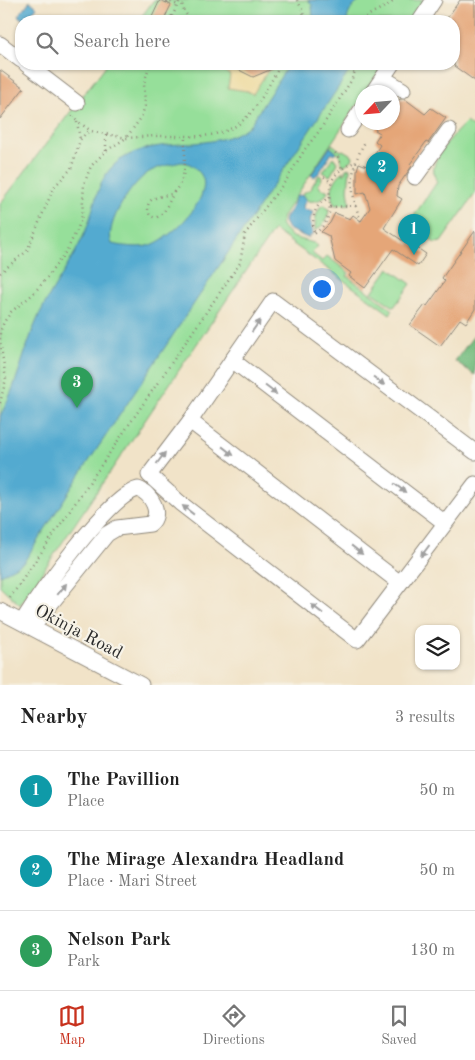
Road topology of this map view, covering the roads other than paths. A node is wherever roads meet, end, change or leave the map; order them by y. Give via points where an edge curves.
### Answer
1 (434, 0) edge
2 (424, 15) edge
3 (0, 44) edge
4 (15, 55) edge
5 (34, 70) edge
6 (388, 70) edge
7 (383, 78) junction
8 (378, 85) edge
9 (403, 90) dead end
10 (77, 103) dead end
11 (355, 120) edge
12 (348, 130) dead end
13 (449, 130) dead end
14 (415, 177) dead end
15 (232, 360) junction
16 (190, 421) junction
17 (475, 452) edge
18 (149, 475) junction
19 (475, 484) edge
20 (169, 493) junction
21 (146, 494) junction
22 (445, 523) junction
23 (400, 583) junction
24 (0, 611) edge
25 (27, 624) junction
26 (141, 685) edge

1 - 2 street
3 - 4 street
5 - 10 street
6 - 7 street
7 - 8 street
7 - 9 street
11 - 12 street
13 - 14 street
15 - 16 street
15 -> 17 street via 273,301
15 -> 22 street
18 -> 16 street
16 -> 23 street
18 - 20 street
18 - 21 street
19 - 22 street
20 - 21 street
23 -> 20 street via 358,640
21 - 25 street via 138,489 126,494 97,523 34,604
25 -> 21 street via 107,534 117,528 153,521 156,513
22 -> 23 street
24 - 25 street, Okinja Road
25 - 26 street, Okinja Road

